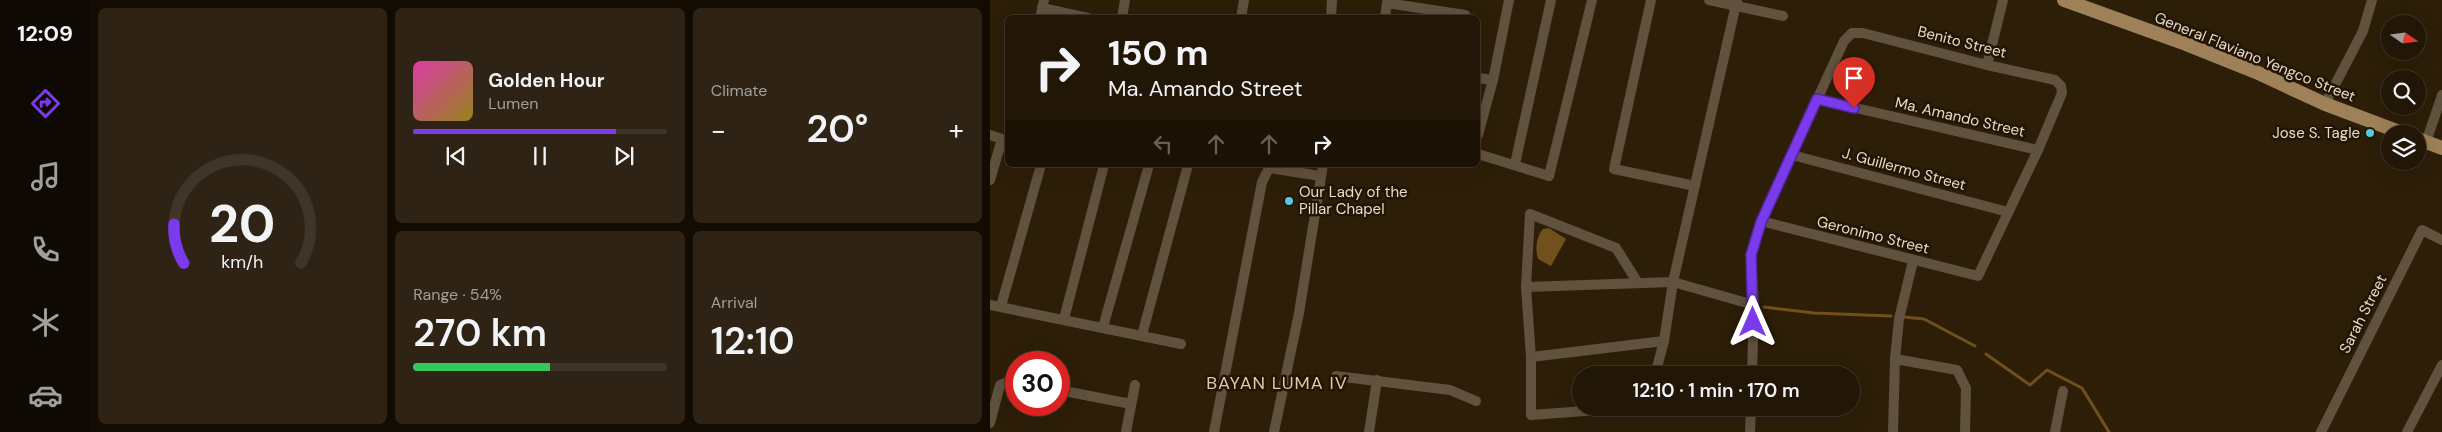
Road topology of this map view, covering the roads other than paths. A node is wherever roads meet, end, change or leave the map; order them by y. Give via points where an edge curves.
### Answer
1 (1125, 0) edge
2 (1244, 0) edge
3 (1332, 0) edge
4 (1509, 0) edge
5 (1551, 0) edge
6 (1592, 0) edge
7 (1651, 0) edge
8 (1709, 0) edge
9 (2003, 0) edge
10 (2064, 0) edge
11 (2372, 0) edge
12 (1736, 3) edge
13 (1042, 9) edge
14 (1073, 15) edge
15 (1122, 15) edge
16 (1242, 15) edge
17 (1331, 15) edge
18 (1385, 15) edge
19 (1466, 15) edge
20 (1783, 16) dead end
21 (1987, 65) junction
22 (1480, 78) edge
23 (1493, 80) junction
24 (2442, 95) edge
25 (1817, 99) junction
26 (2325, 104) junction
27 (1480, 118) edge
28 (2381, 125) edge
29 (2426, 131) edge
30 (990, 135) edge
31 (2426, 142) edge
32 (2442, 148) edge
33 (2038, 150) junction
34 (1480, 155) edge
35 (1792, 155) junction
36 (1515, 164) junction
37 (1040, 167) edge
38 (1103, 167) edge
39 (1148, 167) edge
40 (1187, 167) edge
41 (1323, 167) edge
42 (1321, 176) junction
43 (990, 180) edge
44 (1695, 186) junction
45 (2008, 212) junction
46 (1761, 222) junction
47 (2442, 240) edge
48 (1913, 261) junction
49 (1673, 282) junction
50 (1638, 283) junction
51 (1526, 287) junction
52 (1754, 305) junction
53 (995, 306) edge
54 (1064, 318) junction
55 (1104, 327) junction
56 (1142, 335) junction
57 (1664, 341) junction
58 (1182, 344) dead end
59 (1531, 357) junction
60 (1895, 359) junction
61 (2442, 365) edge
62 (1657, 366) edge
63 (1752, 366) edge
64 (1336, 376) dead end
65 (1377, 380) junction
66 (1005, 383) edge
67 (1135, 385) dead end
68 (2063, 391) dead end
69 (1070, 392) edge
70 (1476, 400) dead end
71 (1131, 404) junction
72 (1572, 412) edge
73 (1751, 416) edge
74 (990, 423) edge
75 (1126, 432) edge
76 (1214, 432) edge
77 (1274, 432) edge
78 (1369, 432) edge
79 (1750, 432) edge
80 (1893, 432) edge
81 (1965, 432) edge
82 (2055, 432) edge
83 (2321, 432) edge
84 (2407, 432) edge

1 - 15 street
2 - 16 street
3 - 17 street
4 - 23 street
5 - 36 street
6 - 36 street via 1549,176
7 - 44 street via 1614,169
8 - 12 street
9 - 21 street
10 - 26 main road, General Flaviano Yengco Street via 2248,68
11 - 26 street via 2363,31
12 - 20 street
12 - 44 street
13 - 14 street
18 - 19 street via 1387,3
21 - 25 street, Benito Street via 1863,32 1852,34 1844,41
21 - 33 street, Benito Street via 2055,80 2061,86 2062,94
22 - 23 street
23 - 27 street
24 - 29 street
25 - 33 street, Ma. Amando Street
25 - 35 street
26 - 28 main road, General Flaviano Yengco Street
30 - 43 street via 1002,139
31 - 32 main road
33 - 45 street
34 - 36 street
35 - 45 street, J. Guillermo Street
35 - 46 street
37 - 53 street
38 - 54 street
39 - 55 street
40 - 56 street
41 - 42 street
42 - 76 street via 1270,168 1262,182
42 - 77 street
44 - 49 street
45 - 48 street, Geronimo Street via 1978,276
46 - 48 street, Geronimo Street
46 - 52 street via 1751,255
47 - 83 street, Sarah Street via 2422,230
48 - 60 street via 1899,320
49 - 50 street
49 - 52 street
49 - 57 street
50 - 51 street
50 - 51 street via 1616,248 1530,214
51 - 59 street
52 - 63 street
53 - 54 street
54 - 55 street
55 - 56 street
56 - 58 street
57 - 59 street
57 - 62 street
59 - 72 street via 1531,415
60 - 80 street
60 - 81 street via 1957,370 1966,388
61 - 84 street
64 - 65 street
65 - 70 street via 1450,390
65 - 78 street
66 - 74 street via 1000,385
67 - 71 street
68 - 82 street
69 - 71 street
71 - 75 street
73 - 79 street

